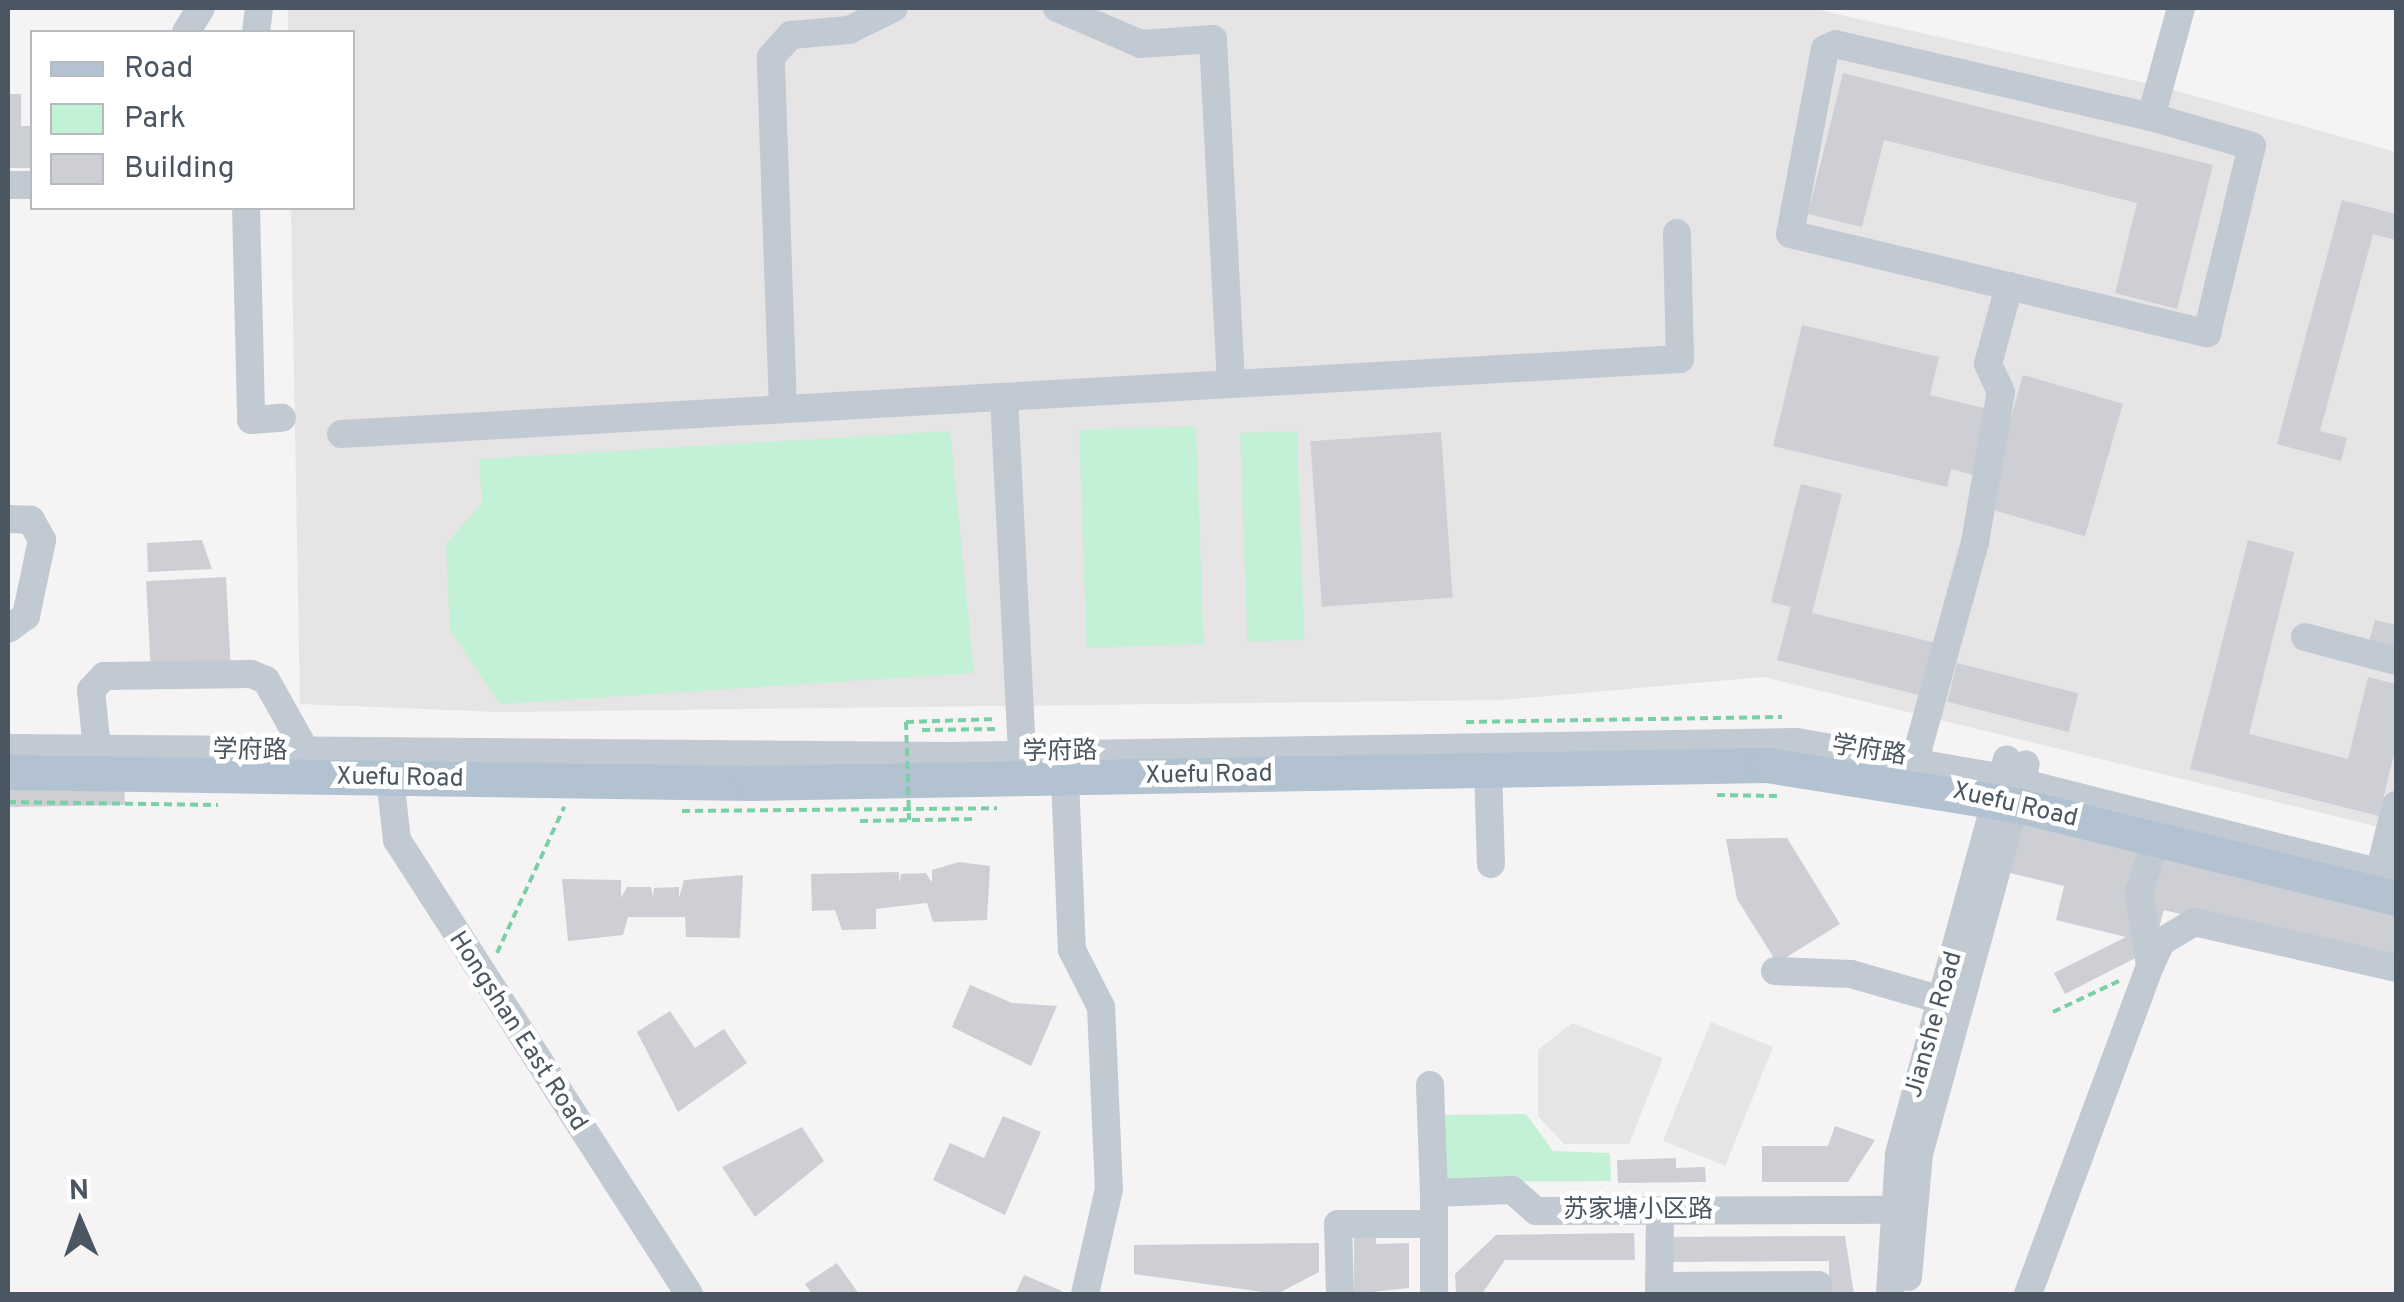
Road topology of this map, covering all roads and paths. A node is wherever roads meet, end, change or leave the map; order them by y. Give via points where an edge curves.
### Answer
1 (201, 8) edge
2 (894, 8) edge
3 (1057, 8) edge
4 (2180, 8) edge
5 (187, 30) edge
6 (2150, 117) junction
7 (246, 210) edge
8 (1676, 233) dead end
9 (2008, 286) junction
10 (1231, 384) junction
11 (1004, 397) junction
12 (783, 410) junction
13 (282, 418) dead end
14 (340, 434) dead end
15 (8, 520) edge
16 (8, 629) edge
17 (2305, 637) dead end
18 (2396, 660) edge
19 (999, 719) dead end
20 (8, 748) edge
21 (97, 749) junction
22 (308, 753) junction
23 (1022, 754) junction
24 (1916, 760) junction
25 (388, 767) junction
26 (1488, 770) junction
27 (8, 772) edge
28 (1064, 778) junction
29 (574, 782) junction
30 (2012, 782) junction
31 (2396, 805) edge
32 (976, 819) dead end
33 (909, 820) junction
34 (860, 822) dead end
35 (2156, 841) junction
36 (1491, 864) dead end
37 (2391, 883) edge
38 (2150, 966) junction
39 (2396, 968) edge
40 (1775, 971) dead end
41 (484, 979) junction
42 (1941, 1000) junction
43 (2053, 1012) dead end
44 (1430, 1084) dead end
45 (1434, 1193) junction
46 (1660, 1210) junction
47 (1892, 1210) junction
48 (1434, 1224) junction
49 (1659, 1290) edge
50 (1338, 1293) edge
51 (689, 1294) edge
52 (1085, 1294) edge
53 (1434, 1294) edge
54 (1818, 1294) edge
55 (1890, 1294) edge
56 (1908, 1294) edge
57 (2028, 1294) edge

1 - 5 street
2 - 12 street via 849,30 791,35 771,57
3 - 10 street via 1141,44 1212,39
4 - 6 street
6 - 9 street via 2252,146 2206,333
6 - 9 street via 1836,44 1825,49 1790,234
7 - 13 street via 250,420
8 - 10 street via 1680,358
9 - 24 street via 1988,364 2001,392 1975,542
10 - 11 street
11 - 12 street
11 - 23 street
12 - 14 street
15 - 16 street via 31,520 42,540 26,616
17 - 18 street
19 - 33 path, bridge via 906,722
20 - 21 street, 学府路
21 - 22 street, 学府路
21 - 22 street via 91,690 104,676 251,674 266,680
22 - 25 street, 学府路
23 - 24 street, 学府路 via 1748,740
23 - 25 street, 学府路
24 - 30 street, 学府路
25 - 27 main road, Xuefu Road
25 - 29 main road, Xuefu Road
25 - 41 street, Hongshan East Road via 397,840
26 - 28 main road, Xuefu Road
26 - 30 main road, Xuefu Road via 1796,766
26 - 36 street
28 - 29 main road, Xuefu Road
28 - 52 street via 1072,950 1101,1007 1109,1189
29 - 41 path
30 - 35 main road, Xuefu Road
30 - 37 street, 学府路
30 - 42 street, Jianshe Road
30 - 56 street, Jianshe Road via 1919,1154
31 - 37 street
32 - 33 path
33 - 34 path
35 - 37 main road, Xuefu Road
35 - 38 street via 2139,892
38 - 39 street via 2161,942 2194,922
38 - 43 path
38 - 57 street
40 - 42 street via 1851,974
41 - 51 street, Hongshan East Road
42 - 47 street, Jianshe Road
44 - 45 street
45 - 46 street, 苏家塘小区路 via 1512,1190 1536,1212
45 - 48 street
46 - 47 street, 苏家塘小区路
46 - 49 street
47 - 55 street, Jianshe Road
48 - 50 street via 1338,1224
48 - 53 street
49 - 54 street via 1818,1285

